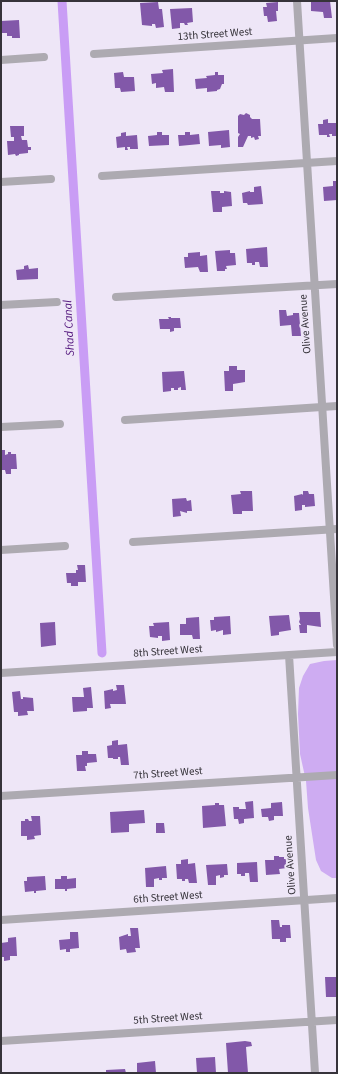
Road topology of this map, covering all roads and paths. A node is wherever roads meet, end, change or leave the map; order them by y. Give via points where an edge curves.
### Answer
1 (297, 1) edge
2 (337, 38) edge
3 (299, 41) junction
4 (94, 54) dead end
5 (44, 57) dead end
6 (1, 60) edge
7 (337, 161) edge
8 (307, 163) junction
9 (102, 176) dead end
10 (51, 179) dead end
11 (1, 182) edge
12 (337, 284) edge
13 (314, 286) junction
14 (116, 297) dead end
15 (57, 302) dead end
16 (1, 305) edge
17 (337, 406) edge
18 (322, 407) junction
19 (125, 420) dead end
20 (60, 424) dead end
21 (1, 428) edge
22 (334, 529) edge
23 (133, 542) dead end
24 (65, 546) dead end
25 (1, 550) edge
26 (337, 645) edge
27 (337, 652) edge
28 (289, 655) junction
29 (1, 673) edge
30 (337, 775) edge
31 (297, 777) junction
32 (1, 796) edge
33 (337, 898) edge
34 (304, 900) junction
35 (1, 920) edge
36 (337, 1020) edge
37 (312, 1022) junction
38 (1, 1041) edge
39 (315, 1073) edge

1 - 3 street, Olive Avenue
2 - 3 street, 13th Street West
3 - 4 street, 13th Street West
3 - 8 street, Olive Avenue
5 - 6 street
7 - 8 street
8 - 9 street
8 - 13 street, Olive Avenue
10 - 11 street
12 - 13 street
13 - 14 street
13 - 18 street, Olive Avenue
15 - 16 street
17 - 18 street
18 - 19 street
18 - 22 street, Olive Avenue
20 - 21 street
22 - 23 street
22 - 26 street, Olive Avenue
24 - 25 street
27 - 28 street, 8th Street West
28 - 29 street, 8th Street West
28 - 31 street, Olive Avenue
30 - 31 street, 7th Street West
31 - 32 street, 7th Street West
31 - 34 street, Olive Avenue
33 - 34 street, 6th Street West
34 - 35 street, 6th Street West
34 - 37 street, Olive Avenue
36 - 37 street, 5th Street West
37 - 38 street, 5th Street West
37 - 39 street, Olive Avenue

